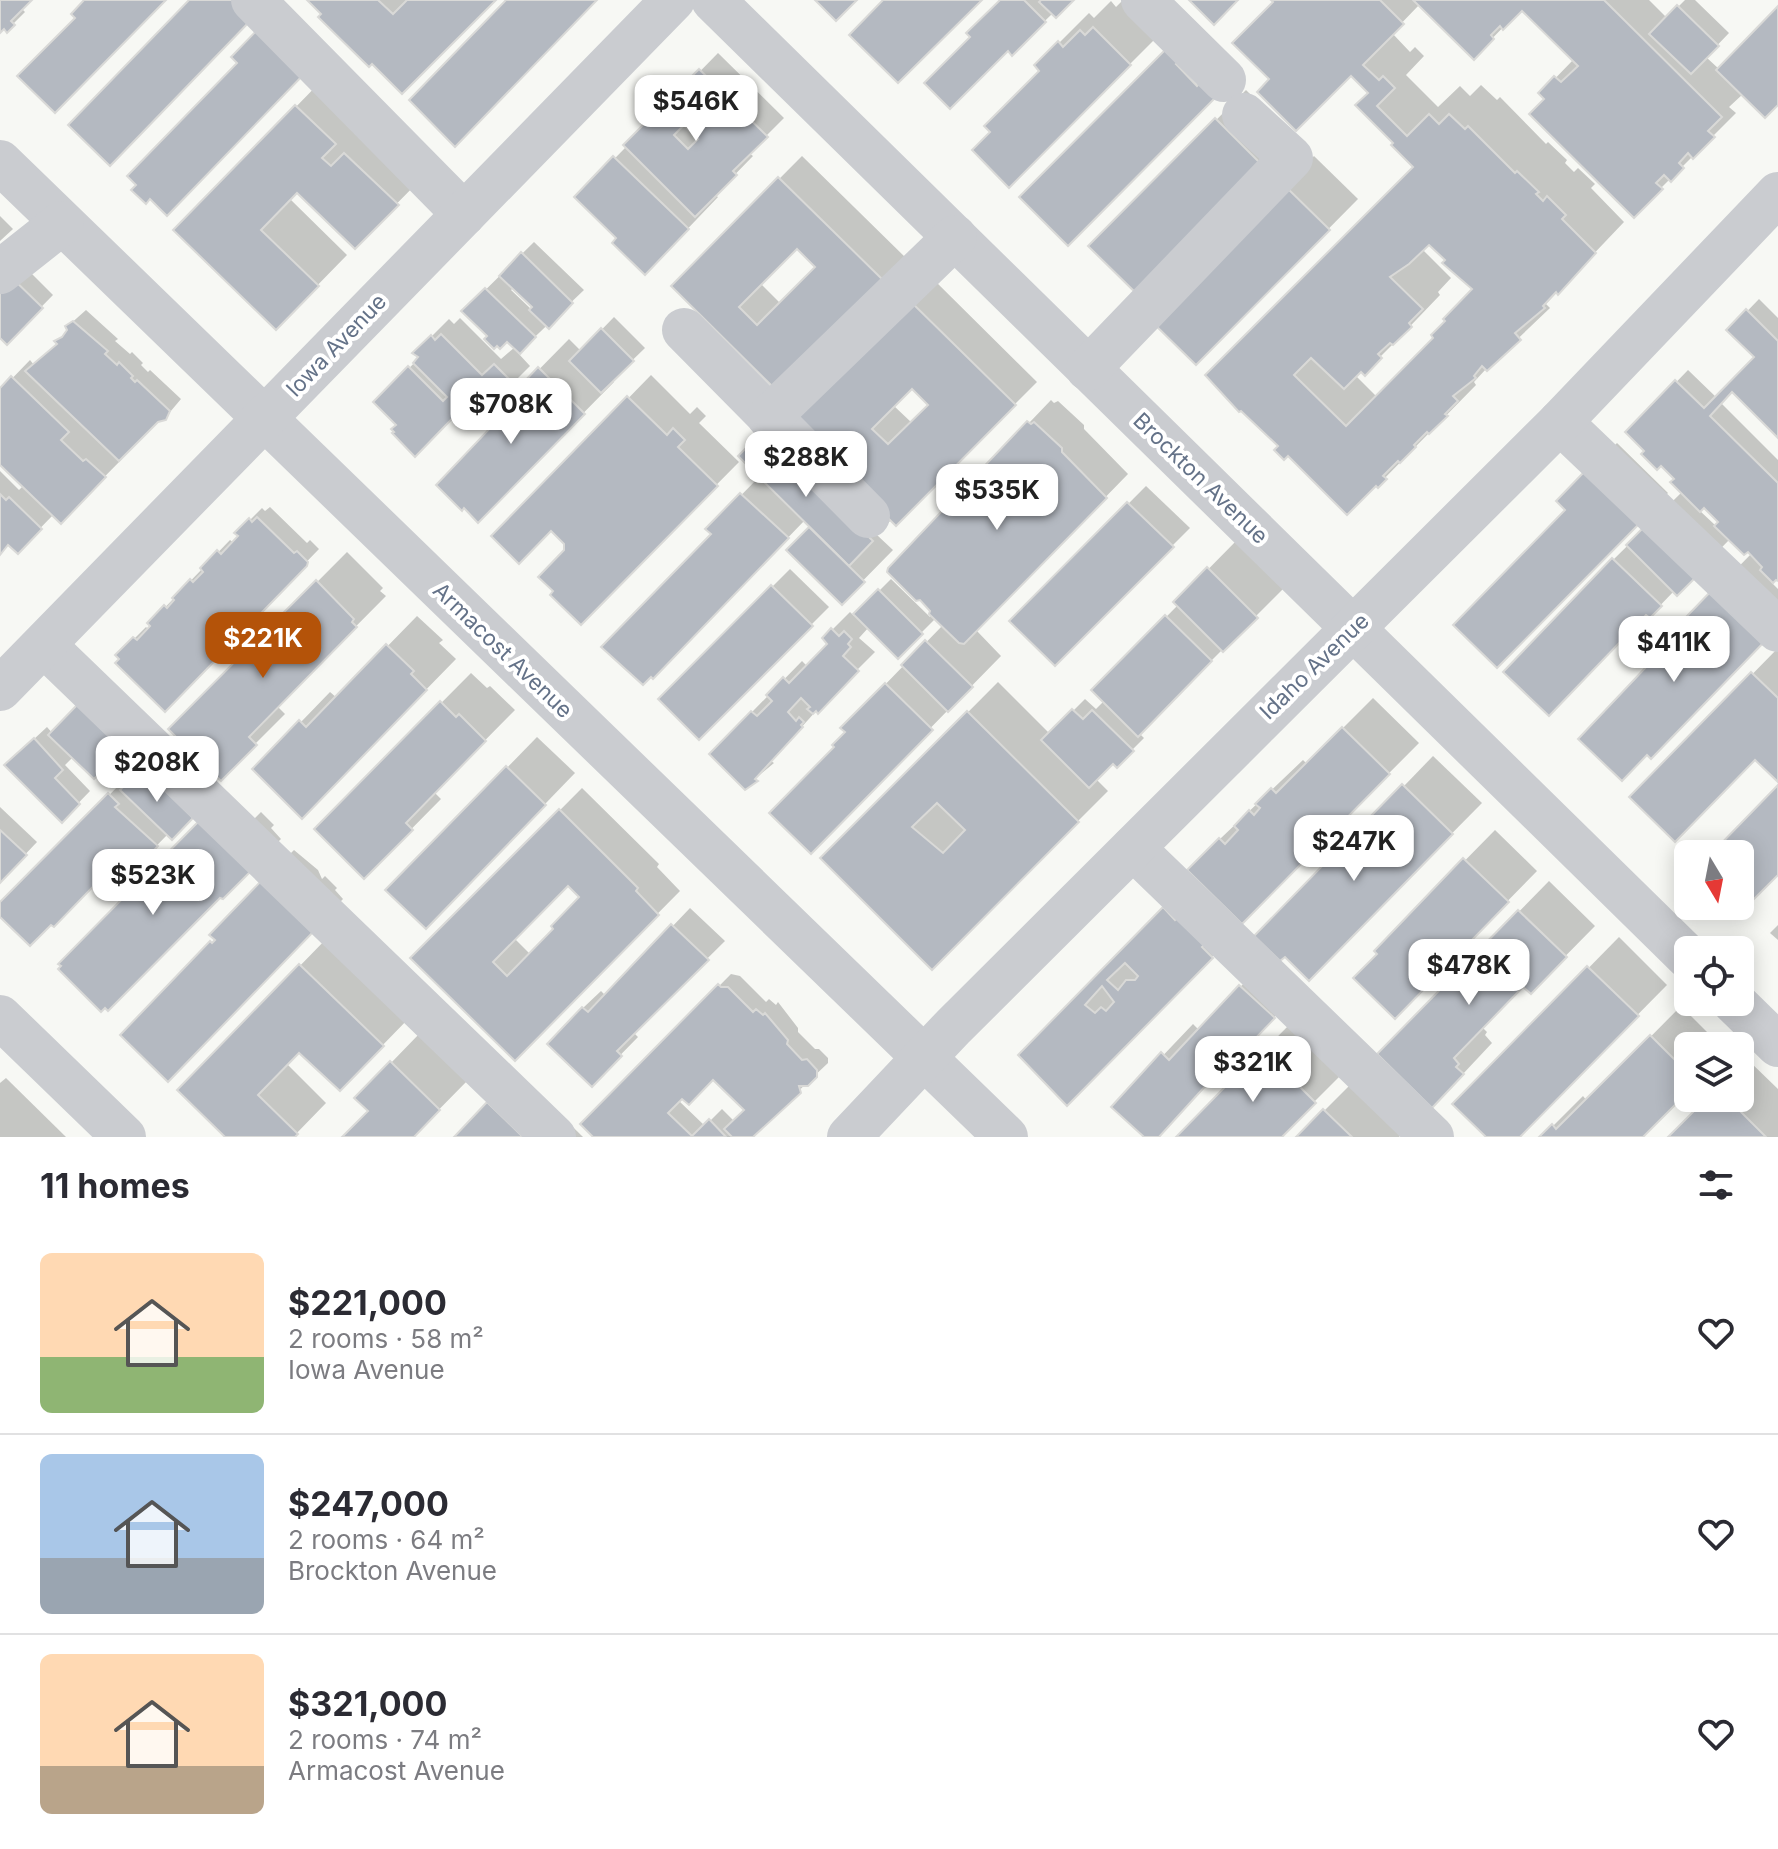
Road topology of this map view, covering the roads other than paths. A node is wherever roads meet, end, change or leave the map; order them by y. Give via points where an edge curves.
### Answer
1 (253, 0) edge
2 (673, 0) edge
3 (713, 0) edge
4 (1143, 0) edge
5 (0, 162) edge
6 (464, 214) junction
7 (1770, 219) edge
8 (62, 223) junction
9 (955, 237) junction
10 (0, 272) edge
11 (684, 330) dead end
12 (1088, 369) junction
13 (769, 417) junction
14 (263, 420) junction
15 (1560, 422) junction
16 (868, 516) dead end
17 (1353, 629) junction
18 (1778, 630) edge
19 (44, 645) junction
20 (0, 689) edge
21 (1133, 848) junction
22 (1674, 943) edge
23 (1748, 1016) edge
24 (0, 1017) edge
25 (1778, 1045) edge
26 (925, 1056) junction
27 (124, 1137) edge
28 (554, 1137) edge
29 (849, 1137) edge
30 (1006, 1137) edge
31 (1432, 1137) edge

1 - 6 street
2 - 6 street, Iowa Avenue
3 - 9 street, Brockton Avenue
4 - 12 street via 1291,158
5 - 8 street, Armacost Avenue
6 - 14 street, Iowa Avenue
7 - 15 street, Idaho Avenue
8 - 10 street
8 - 14 street, Armacost Avenue
9 - 12 street, Brockton Avenue
9 - 13 street
11 - 13 street
12 - 17 street, Brockton Avenue
13 - 16 street
14 - 19 street, Iowa Avenue
14 - 26 street, Armacost Avenue
15 - 17 street, Idaho Avenue
15 - 18 street
17 - 21 street, Idaho Avenue
17 - 22 street, Brockton Avenue
19 - 20 street, Iowa Avenue
19 - 28 street
21 - 26 street, Idaho Avenue
21 - 31 street
23 - 25 street
24 - 27 street
26 - 29 street, Idaho Avenue
26 - 30 street, Armacost Avenue

